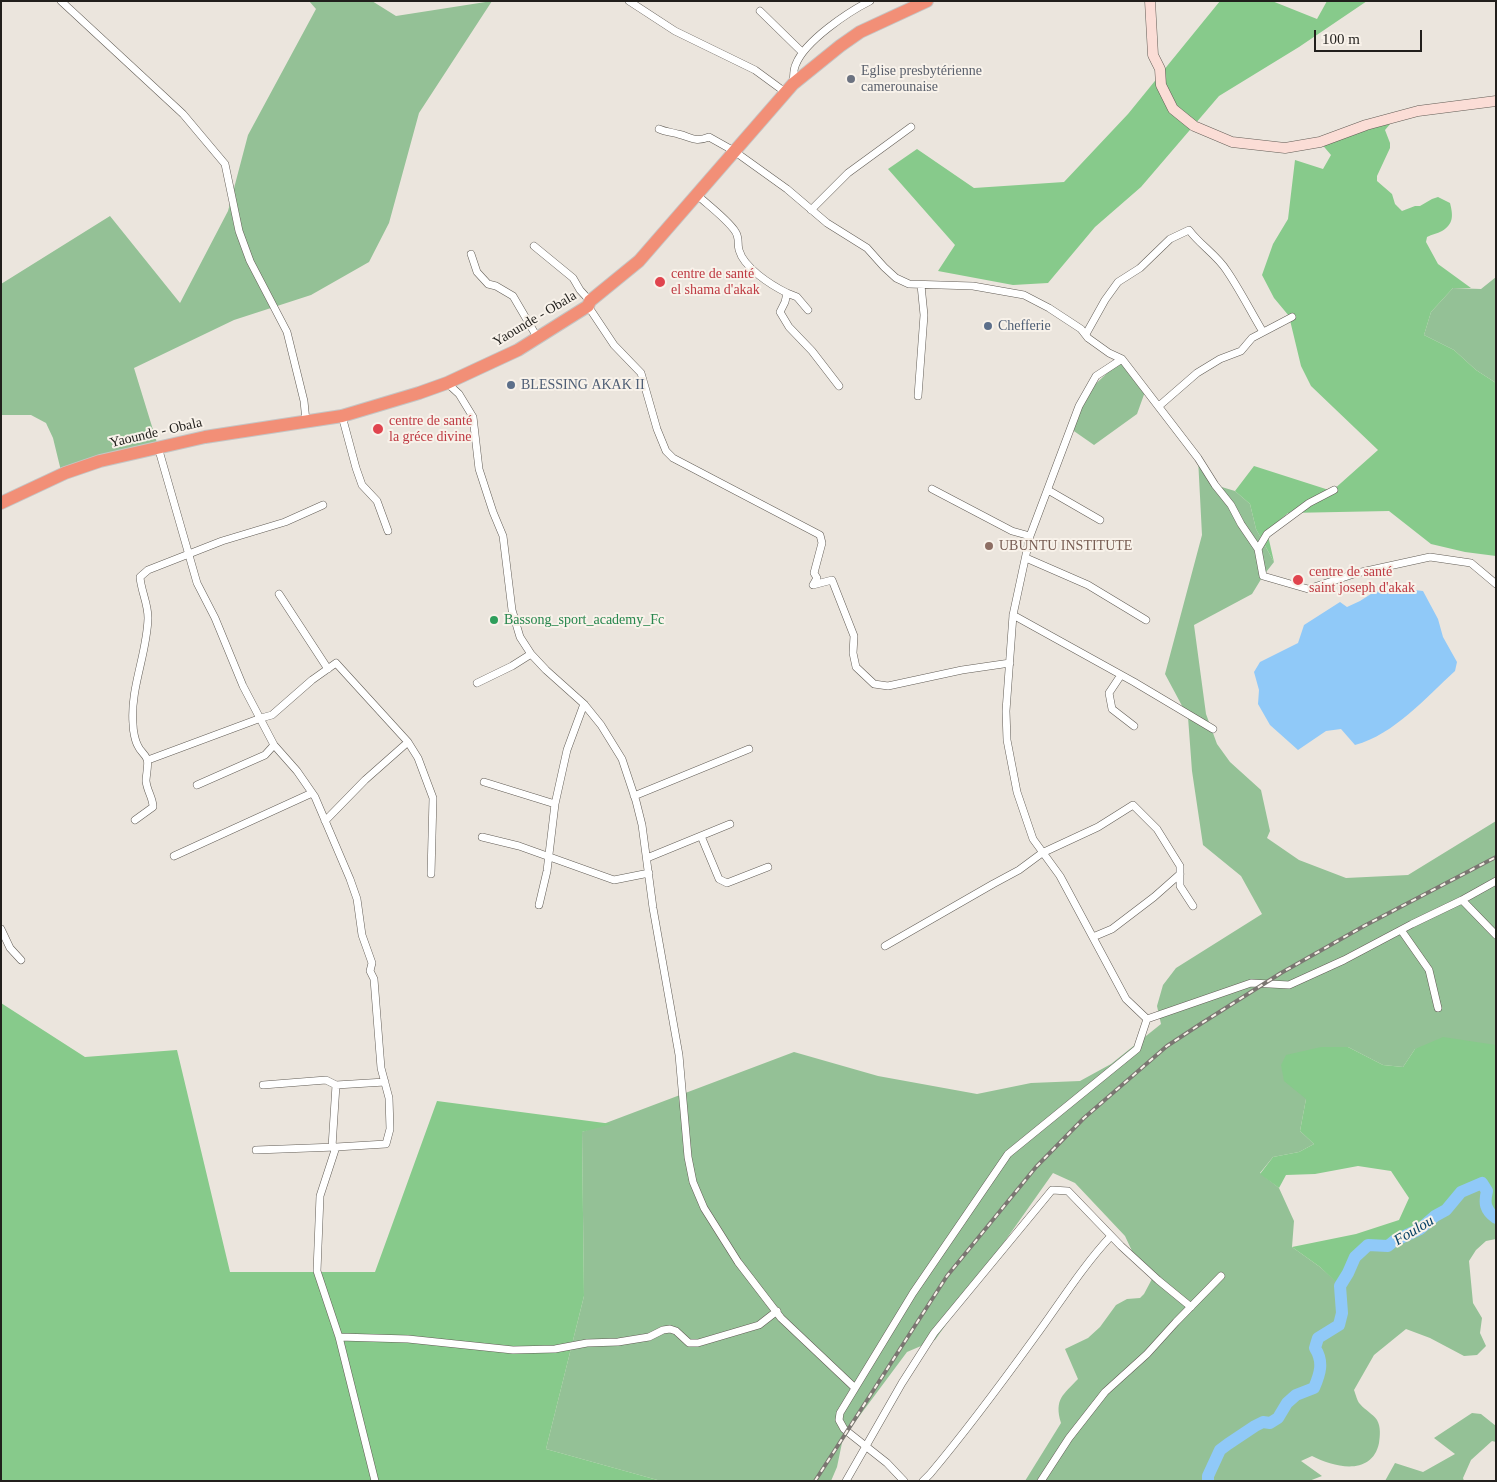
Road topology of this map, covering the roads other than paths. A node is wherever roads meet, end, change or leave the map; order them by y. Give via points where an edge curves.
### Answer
1 (61, 1) edge
2 (629, 1) edge
3 (927, 1) edge
4 (1150, 1) edge
5 (869, 2) edge
6 (760, 11) dead end
7 (802, 52) junction
8 (789, 88) junction
9 (1496, 101) edge
10 (911, 126) dead end
11 (659, 129) dead end
12 (734, 150) junction
13 (696, 194) junction
14 (811, 210) junction
15 (534, 246) dead end
16 (471, 254) dead end
17 (921, 285) junction
18 (787, 293) junction
19 (589, 303) junction
20 (808, 310) dead end
21 (1292, 317) dead end
22 (1263, 332) junction
23 (1086, 334) junction
24 (537, 337) junction
25 (1122, 359) junction
26 (447, 383) junction
27 (839, 386) dead end
28 (918, 396) dead end
29 (1159, 406) junction
30 (342, 416) junction
31 (306, 421) junction
32 (158, 446) junction
33 (932, 489) dead end
34 (1048, 490) junction
35 (1334, 490) dead end
36 (1, 503) edge
37 (323, 505) dead end
38 (1100, 520) dead end
39 (388, 531) dead end
40 (1030, 536) junction
41 (1258, 549) junction
42 (189, 555) junction
43 (1026, 558) junction
44 (1496, 584) edge
45 (278, 594) dead end
46 (1013, 615) junction
47 (1146, 620) dead end
48 (530, 654) junction
49 (1010, 662) junction
50 (328, 669) junction
51 (1121, 675) junction
52 (477, 683) dead end
53 (584, 704) junction
54 (261, 718) junction
55 (1134, 726) dead end
56 (1213, 729) dead end
57 (408, 742) junction
58 (274, 745) junction
59 (749, 749) dead end
60 (148, 760) junction
61 (484, 782) dead end
62 (197, 785) dead end
63 (312, 793) junction
64 (634, 796) junction
65 (555, 804) junction
66 (135, 820) dead end
67 (325, 822) junction
68 (730, 824) dead end
69 (482, 836) dead end
70 (701, 836) junction
71 (1042, 853) junction
72 (174, 856) dead end
73 (548, 858) junction
74 (646, 858) junction
75 (768, 867) dead end
76 (649, 873) junction
77 (431, 874) dead end
78 (1180, 874) junction
79 (1496, 880) edge
80 (1462, 900) junction
81 (538, 905) dead end
82 (1193, 906) dead end
83 (1, 929) edge
84 (1401, 930) junction
85 (1496, 936) edge
86 (1093, 937) junction
87 (885, 946) dead end
88 (21, 960) dead end
89 (1438, 1008) dead end
90 (1147, 1020) junction
91 (384, 1082) junction
92 (263, 1085) dead end
93 (336, 1085) junction
94 (334, 1147) junction
95 (256, 1150) dead end
96 (1111, 1236) junction
97 (1221, 1276) dead end
98 (1191, 1307) junction
99 (776, 1311) junction
100 (339, 1337) junction
101 (855, 1388) junction
102 (866, 1447) junction
103 (375, 1481) edge
104 (846, 1481) edge
105 (903, 1481) edge
106 (923, 1481) edge
107 (1041, 1481) edge

1 - 31 street via 184,114 225,164 239,231 250,262 287,332
2 - 8 street via 675,31
3 - 8 highway, Yaounde - Obala via 860,32
4 - 9 street via 1153,55 1160,69 1161,86 1173,109 1194,126 1232,142 1285,148 1320,142 1366,125 1418,112
5 - 7 street via 838,20
6 - 7 street
7 - 8 street
8 - 12 highway, Yaounde - Obala
10 - 14 street via 848,173
11 - 12 street via 691,140 709,137
12 - 13 highway, Yaounde - Obala
12 - 14 street
13 - 18 street via 736,232 740,240 739,249 746,262 768,283
13 - 19 highway, Yaounde - Obala via 639,261
14 - 17 street via 867,248 896,278
15 - 19 street via 574,278
16 - 24 street via 477,272 488,284 513,296
17 - 23 street via 973,286 1024,295
17 - 28 street via 924,315
18 - 20 street via 797,297
18 - 27 street via 780,312
19 - 24 highway, Yaounde - Obala
19 - 49 street via 614,345 641,373 666,451 673,458 820,534 822,543 813,586 832,580 854,636 856,667 874,684 888,686
21 - 22 street
22 - 23 street via 1226,270 1189,230 1170,239 1140,268 1118,282
22 - 29 street via 1252,338 1241,351 1220,359 1197,374
23 - 25 street via 1109,354
24 - 26 highway, Yaounde - Obala via 518,350
25 - 29 street
25 - 34 street via 1096,376 1079,406
26 - 30 highway, Yaounde - Obala
26 - 48 street via 459,394 473,417 479,469 503,536 512,610 520,637
29 - 41 street via 1231,504
30 - 31 highway, Yaounde - Obala
30 - 39 street via 362,485 376,501
31 - 32 highway, Yaounde - Obala
32 - 36 highway, Yaounde - Obala via 66,473
32 - 42 street
33 - 40 street via 1012,531
34 - 38 street
34 - 40 street
35 - 41 street via 1309,503 1267,534
37 - 42 street via 285,522 222,541
40 - 43 street
41 - 44 street via 1263,576 1308,589 1430,557 1470,563
42 - 54 street via 197,583
42 - 60 street via 148,570 140,577 148,619 135,688 133,724 137,746
43 - 46 street
43 - 47 street via 1088,585
45 - 50 street
46 - 49 street
46 - 51 street
48 - 52 street
48 - 53 street
49 - 71 street via 1006,711 1008,740 1017,792 1033,839
50 - 54 street via 272,716
50 - 57 street via 336,663
51 - 55 street via 1109,693 1112,709
51 - 56 street
53 - 64 street via 602,725 622,759
53 - 65 street via 567,750
54 - 58 street
54 - 60 street
57 - 67 street
57 - 77 street via 418,758 433,798
58 - 62 street via 265,755
58 - 63 street
59 - 64 street
60 - 66 street via 146,783 153,807
61 - 65 street
63 - 67 street
63 - 72 street
64 - 74 street
65 - 73 street
67 - 91 street via 357,899 362,935 372,963 370,971 374,979
68 - 70 street
69 - 73 street
70 - 74 street
70 - 75 street via 719,879 727,884
71 - 78 street via 1098,827 1133,805 1157,830 1180,866
71 - 86 street via 1060,876
71 - 87 street via 1019,870
73 - 76 street via 614,880
73 - 81 street
74 - 76 street
76 - 99 street via 679,1055 693,1182 704,1208 738,1262
78 - 82 street via 1180,886
78 - 86 street via 1112,929
79 - 80 street
80 - 84 street
80 - 85 street
83 - 88 street via 10,948
84 - 89 street via 1429,970
84 - 90 street via 1289,985 1251,983
86 - 90 street via 1126,999
90 - 101 street via 1137,1049 1008,1154 914,1293
91 - 93 street
91 - 94 street via 389,1098 390,1129 386,1144
92 - 93 street via 326,1080
93 - 94 street
94 - 95 street
94 - 100 street via 320,1196 317,1271
96 - 98 street
96 - 102 street via 1068,1191 1052,1190 934,1333
96 - 106 street via 1074,1281 970,1426
97 - 98 street
98 - 107 street via 1105,1392
99 - 100 street via 759,1325 698,1343 689,1343 670,1329 618,1342 555,1349 513,1350 408,1339
99 - 101 street
100 - 103 street
101 - 102 street via 839,1420 844,1429
102 - 104 street
102 - 105 street

